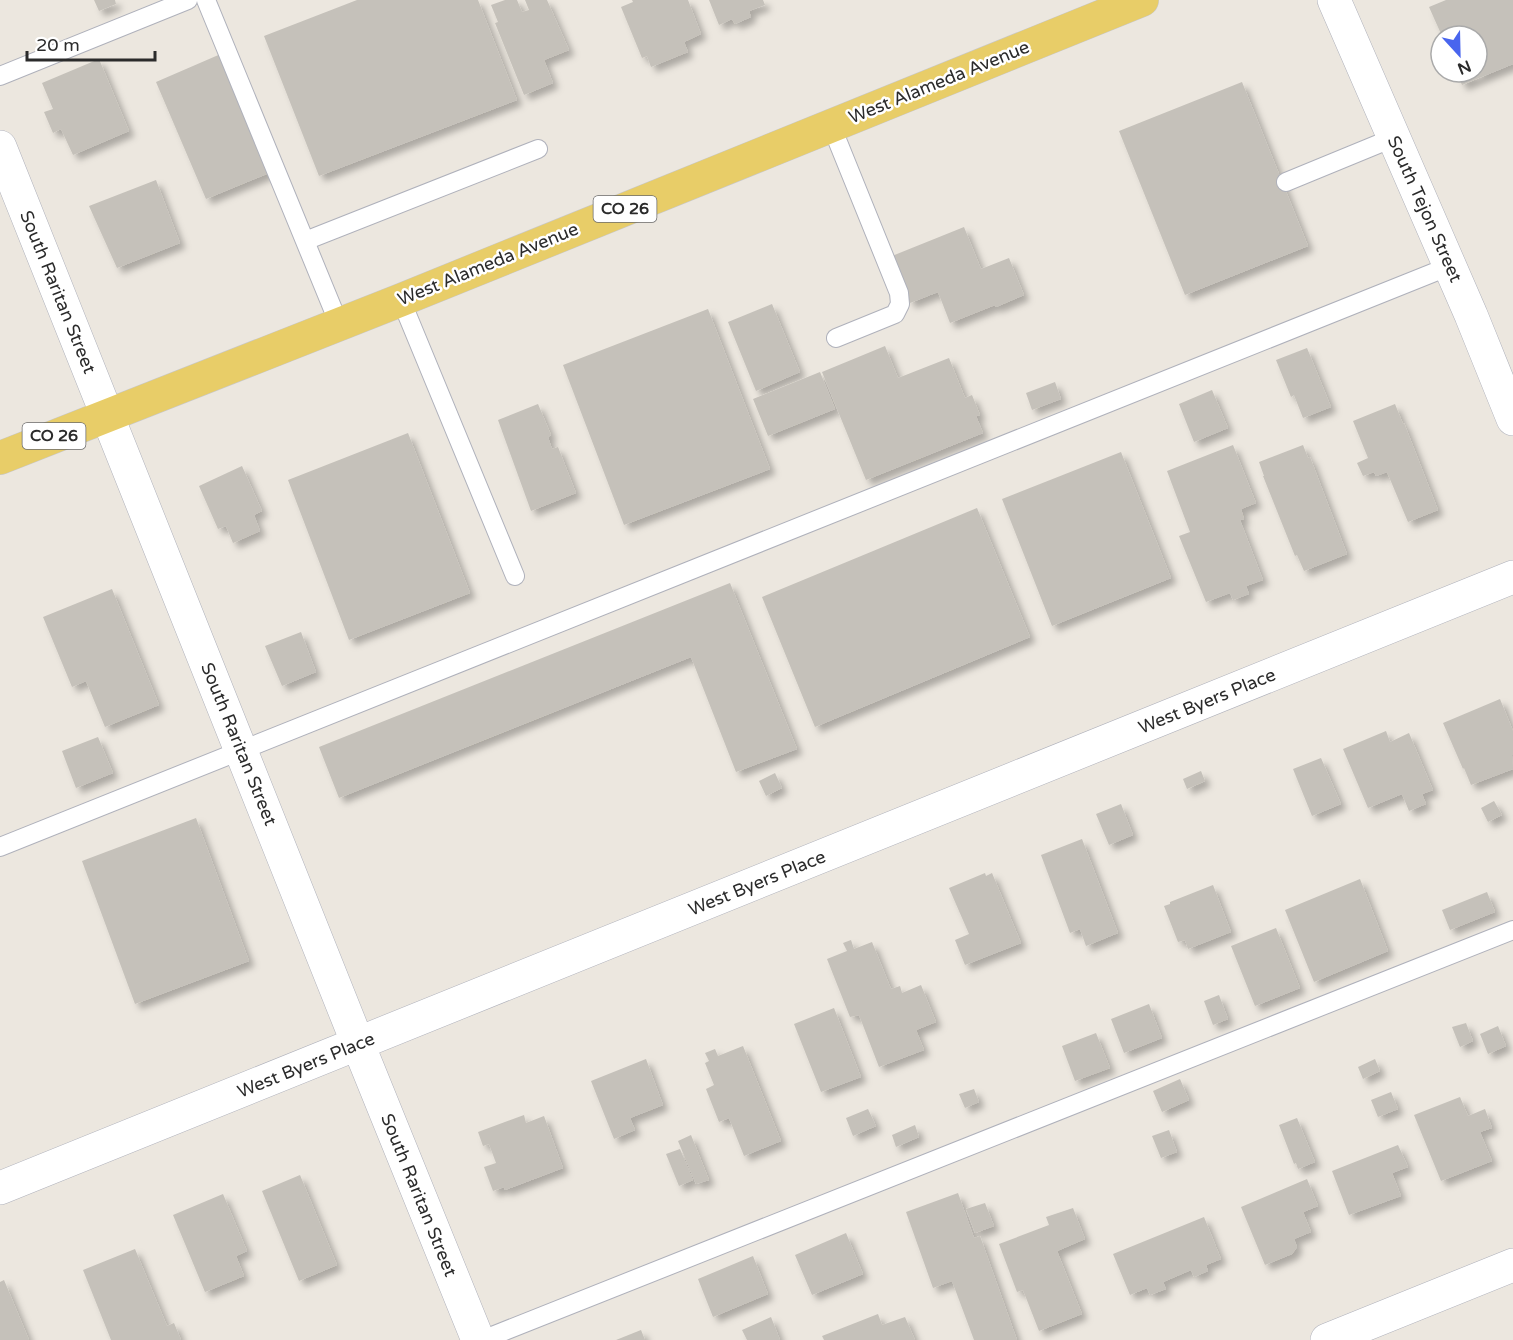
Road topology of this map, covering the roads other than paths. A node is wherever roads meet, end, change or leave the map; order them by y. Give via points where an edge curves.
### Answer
1 (188, 0) edge
2 (206, 0) edge
3 (1142, 0) edge
4 (1334, 0) edge
5 (0, 76) edge
6 (831, 125) junction
7 (1393, 138) junction
8 (0, 147) edge
9 (538, 149) dead end
10 (1286, 182) dead end
11 (305, 241) junction
12 (1450, 266) junction
13 (401, 300) junction
14 (339, 324) junction
15 (836, 338) dead end
16 (107, 414) junction
17 (1513, 419) edge
18 (0, 458) edge
19 (515, 576) dead end
20 (1513, 577) edge
21 (241, 750) junction
22 (0, 847) edge
23 (1513, 930) edge
24 (358, 1044) junction
25 (0, 1188) edge
26 (1513, 1265) edge
27 (480, 1340) edge
28 (1327, 1340) edge

1 - 5 lane
2 - 11 lane
3 - 6 main road, West Alameda Avenue / CO 26
4 - 7 street, South Tejon Street
6 - 13 main road, West Alameda Avenue / CO 26
6 - 15 lane via 899,293 900,304 895,314
7 - 10 lane
7 - 12 street, South Tejon Street
8 - 16 street, South Raritan Street
9 - 11 lane
11 - 14 lane
12 - 17 street, South Tejon Street
12 - 21 lane
13 - 14 main road, West Alameda Avenue / CO 26
13 - 19 lane
14 - 16 main road, West Alameda Avenue / CO 26
16 - 18 main road, West Alameda Avenue / CO 26
16 - 21 street, South Raritan Street
20 - 24 street, West Byers Place
21 - 22 lane
21 - 24 street, South Raritan Street
23 - 27 lane
24 - 25 street, West Byers Place
24 - 27 street, South Raritan Street
26 - 28 street

